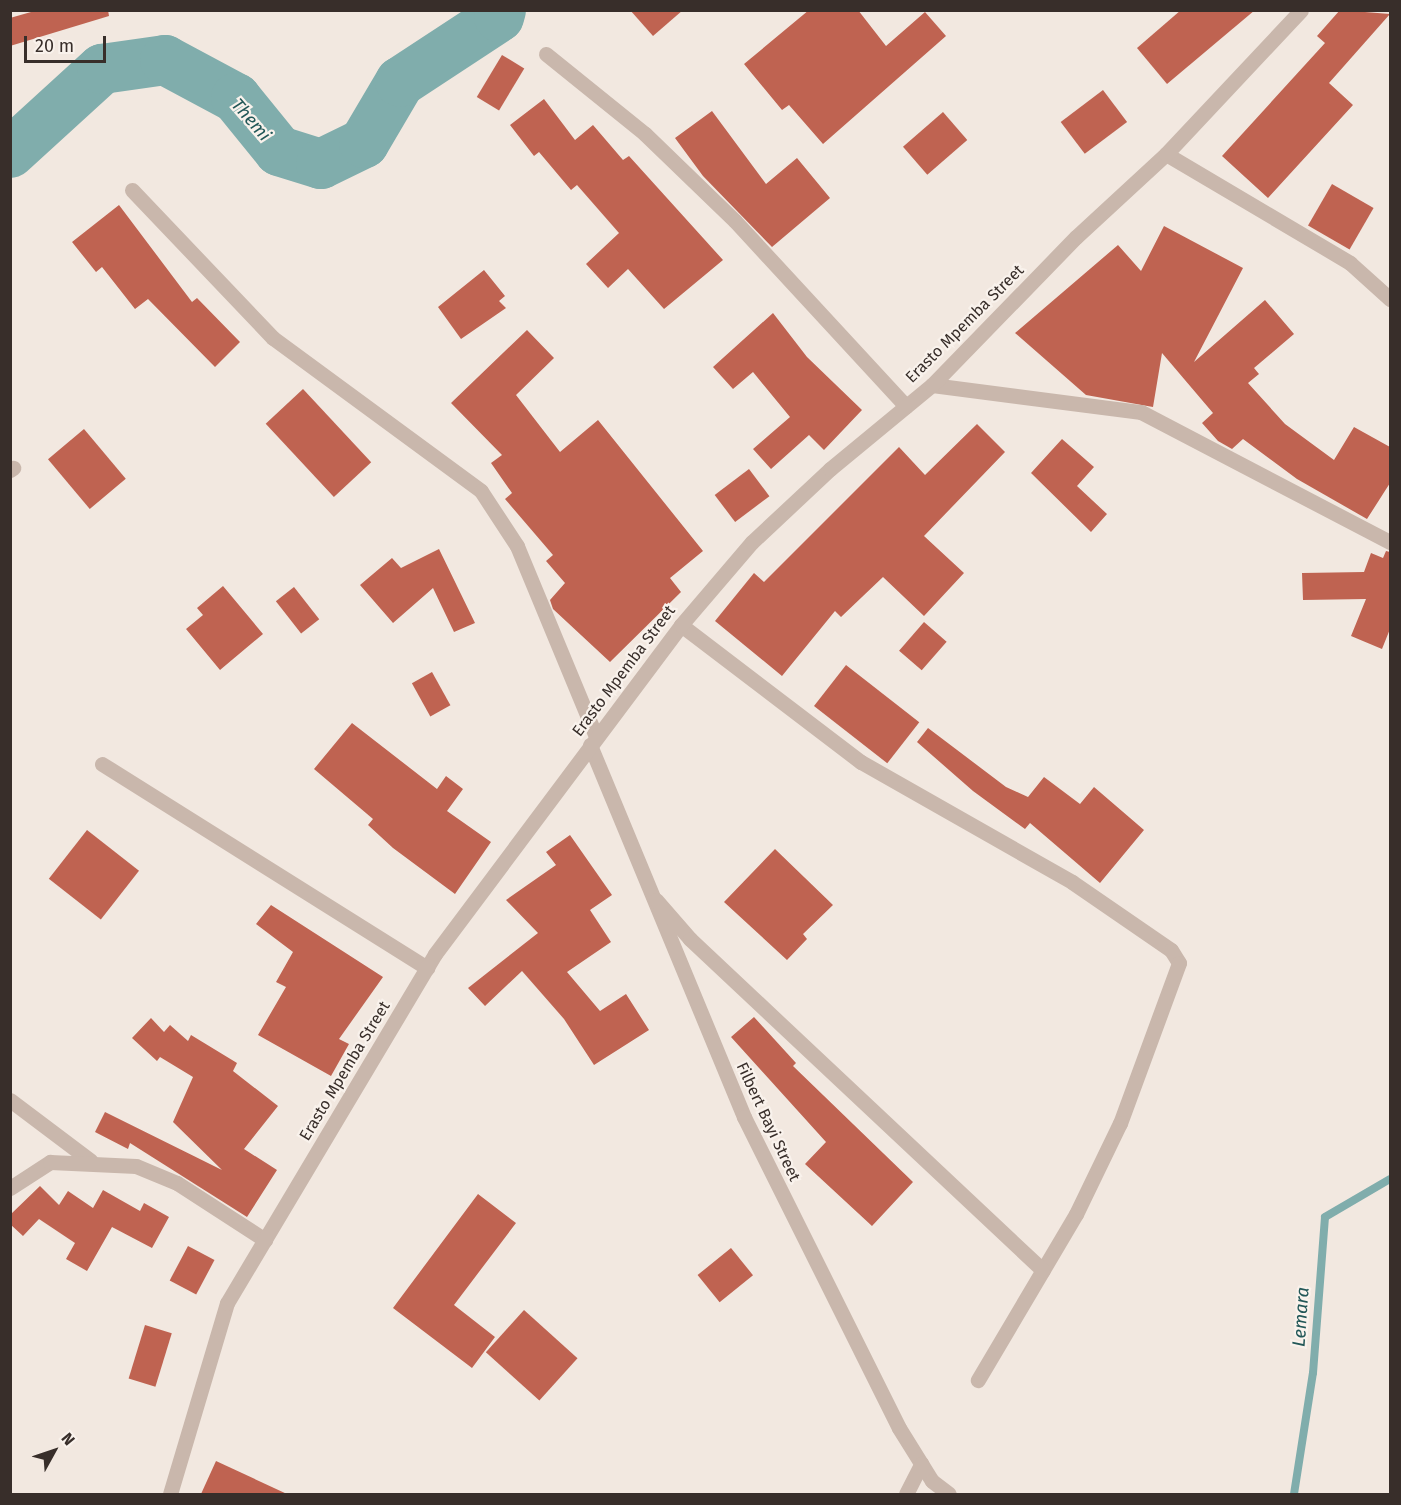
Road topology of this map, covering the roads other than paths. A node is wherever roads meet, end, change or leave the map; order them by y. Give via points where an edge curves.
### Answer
1 (1301, 10) edge
2 (546, 54) dead end
3 (1166, 154) junction
4 (132, 190) dead end
5 (1390, 299) edge
6 (932, 385) junction
7 (906, 406) junction
8 (1390, 542) edge
9 (681, 625) junction
10 (593, 741) junction
11 (102, 764) dead end
12 (646, 889) junction
13 (427, 968) junction
14 (10, 1100) edge
15 (91, 1161) junction
16 (10, 1188) edge
17 (265, 1240) junction
18 (1043, 1270) junction
19 (978, 1380) dead end
20 (921, 1464) junction
21 (170, 1494) edge
22 (906, 1494) edge
23 (950, 1494) edge

1 - 3 street, Erasto Mpemba Street
2 - 7 street via 645,134 735,221
3 - 5 street via 1350,263
3 - 6 street, Erasto Mpemba Street via 1076,237
4 - 10 street, Filbert Bayi Street via 273,338 481,491 517,546
6 - 7 street, Erasto Mpemba Street
6 - 8 street via 1141,412
7 - 9 street, Erasto Mpemba Street via 752,542
9 - 10 street, Erasto Mpemba Street
9 - 18 street via 861,762 1072,882 1171,950 1179,963 1120,1123
10 - 12 street, Filbert Bayi Street
10 - 13 street, Erasto Mpemba Street
11 - 13 street
12 - 18 street via 690,939
12 - 20 street, Filbert Bayi Street via 744,1117
13 - 17 street, Erasto Mpemba Street
14 - 15 street
15 - 16 street via 50,1162
15 - 17 street via 136,1166 177,1183
17 - 21 street, Erasto Mpemba Street via 227,1303
18 - 19 street
20 - 22 street
20 - 23 street, Filbert Bayi Street

